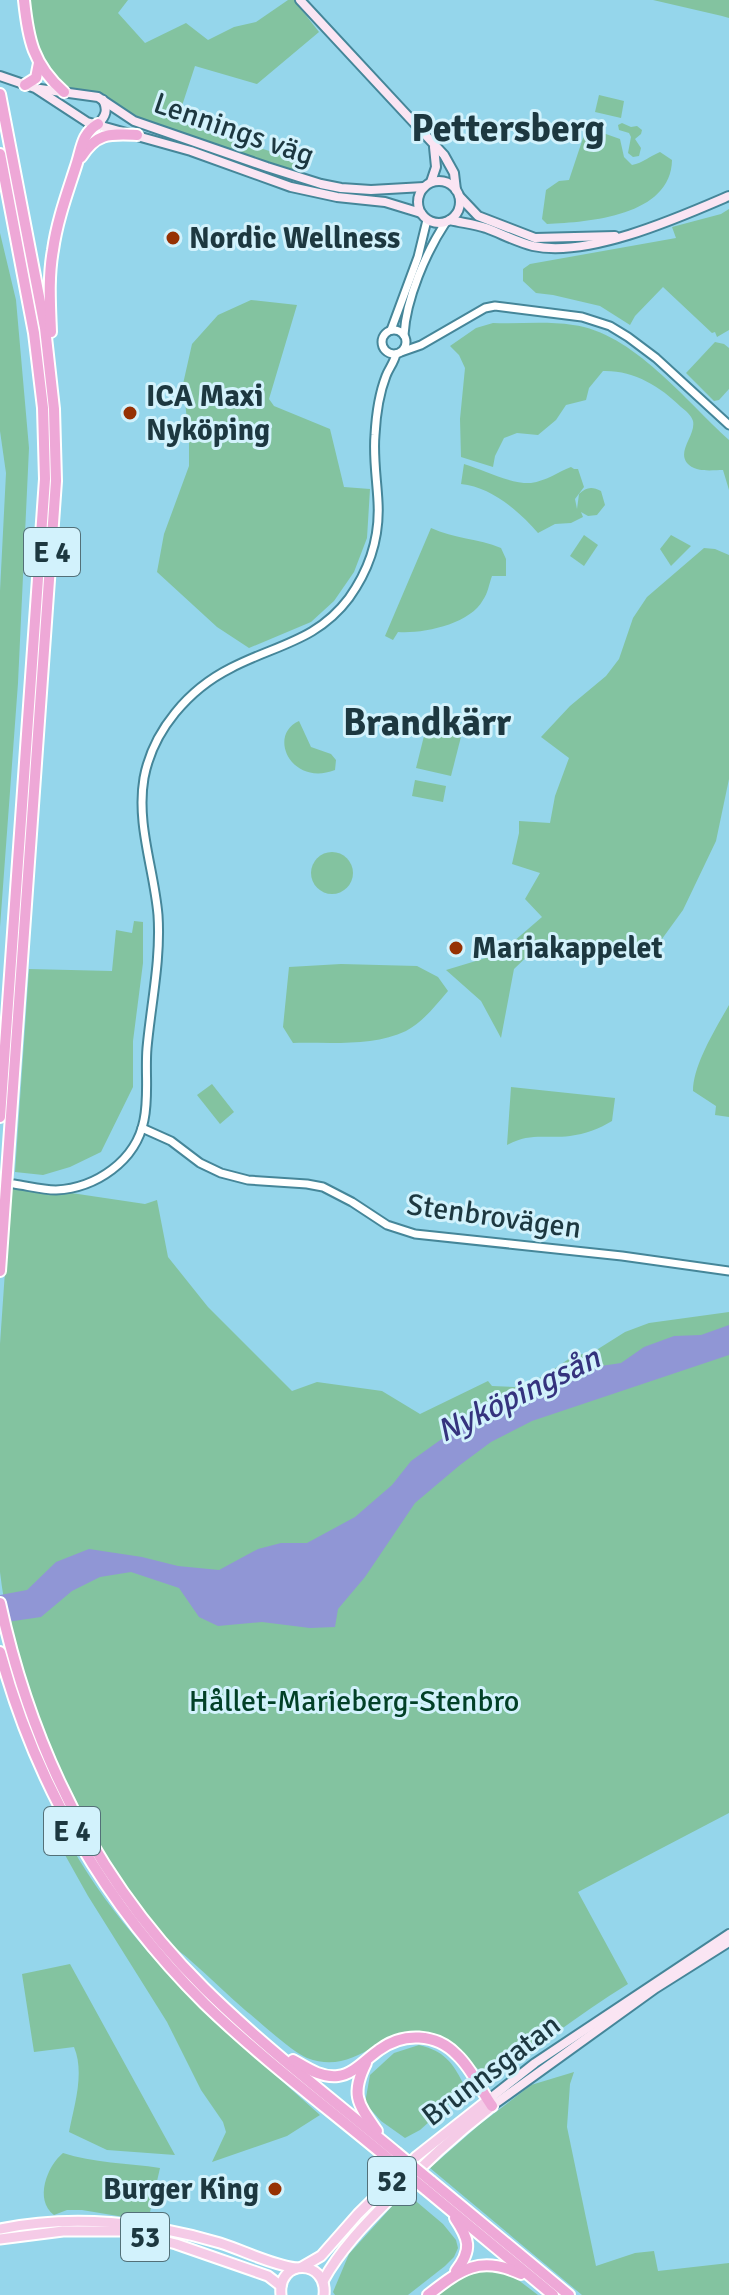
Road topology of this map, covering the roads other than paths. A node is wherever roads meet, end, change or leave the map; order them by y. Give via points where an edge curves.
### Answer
1 (24, 0) edge
2 (300, 0) edge
3 (39, 63) junction
4 (0, 76) edge
5 (30, 87) junction
6 (64, 92) junction
7 (0, 94) edge
8 (102, 99) junction
9 (98, 124) junction
10 (137, 135) junction
11 (432, 142) junction
12 (0, 154) edge
13 (77, 162) junction
14 (428, 185) junction
15 (458, 194) junction
16 (729, 196) edge
17 (424, 217) junction
18 (448, 221) junction
19 (621, 236) junction
20 (391, 330) junction
21 (405, 337) junction
22 (428, 340) junction
23 (385, 351) junction
24 (399, 353) junction
25 (386, 376) junction
26 (52, 386) junction
27 (729, 425) edge
28 (0, 1117) edge
29 (142, 1128) junction
30 (14, 1184) dead end
31 (0, 1271) edge
32 (729, 1271) edge
33 (0, 1603) edge
34 (5, 1648) edge
35 (729, 1934) edge
36 (729, 1942) edge
37 (273, 2050) junction
38 (369, 2058) junction
39 (490, 2103) junction
40 (385, 2142) junction
41 (394, 2157) junction
42 (428, 2185) junction
43 (450, 2209) junction
44 (0, 2229) edge
45 (0, 2239) edge
46 (299, 2268) junction
47 (452, 2276) junction
48 (534, 2279) junction
49 (323, 2281) junction
50 (281, 2290) edge
51 (324, 2295) edge
52 (428, 2295) edge
53 (553, 2295) edge
54 (569, 2295) edge

1 - 3 highway
2 - 11 main road
3 - 5 highway
3 - 6 highway
4 - 5 main road
5 - 6 main road, Lennings väg
5 - 9 main road, Lennings väg
6 - 8 main road, Lennings väg
7 - 26 highway, E 4
8 - 9 main road via 107,107
8 - 14 main road, Lennings väg via 134,121 313,182 358,189
9 - 10 main road, Lennings väg
9 - 13 highway via 86,134
10 - 13 highway via 103,135
10 - 17 main road, Lennings väg via 291,187 385,202
11 - 14 main road via 437,159
11 - 15 main road via 451,166
12 - 28 highway, E 4 via 34,333 45,479
13 - 26 highway via 52,252
14 - 15 main road via 445,182
14 - 17 main road via 418,197
15 - 18 main road via 459,208
15 - 19 main road via 478,216 535,238
16 - 19 main road
17 - 18 main road
17 - 20 street via 418,257
18 - 19 main road via 473,224 536,247 595,244
18 - 21 street via 425,262 405,319
20 - 21 street
20 - 23 street via 382,338
21 - 22 street
21 - 24 street
22 - 24 street
22 - 27 street via 495,306 582,317 628,337
23 - 24 street
23 - 25 street
24 - 25 street
25 - 29 street via 374,440 377,527 367,569 355,589 311,634 233,667 195,692 169,720 147,767 142,821 158,941
26 - 31 highway, E 4 via 54,511
29 - 30 street via 123,1160 96,1180 52,1190
29 - 32 street, Stenbrovägen via 221,1173 329,1189 387,1225 415,1234
33 - 34 highway, E 4
34 - 37 highway, E 4 via 66,1799 101,1859 182,1965
34 - 41 highway, E 4 via 12,1697 56,1802 132,1923 208,2006
35 - 39 main road, Brunnsgatan via 535,2063
36 - 39 main road, Brunnsgatan
37 - 38 highway via 329,2076 346,2075
37 - 40 highway, E 4
38 - 39 highway via 401,2039 431,2039 467,2066
38 - 40 highway via 357,2100
39 - 46 main road, Brunnsgatan / 52 via 417,2156 321,2256
39 - 49 main road, Brunnsgatan / 52 via 376,2212
40 - 41 highway, E 4
41 - 42 highway, E 4, bridge
42 - 43 highway, E 4
42 - 54 highway, E 4
43 - 47 highway via 468,2245
43 - 48 highway, E 4
44 - 46 main road, 53 via 82,2221 124,2224 218,2242
45 - 50 main road, 53 via 123,2231 268,2276
46 - 49 main road via 314,2270
46 - 50 main road, 52 via 286,2275
47 - 48 highway via 493,2265
47 - 52 highway
48 - 53 highway, E 4
49 - 51 main road

